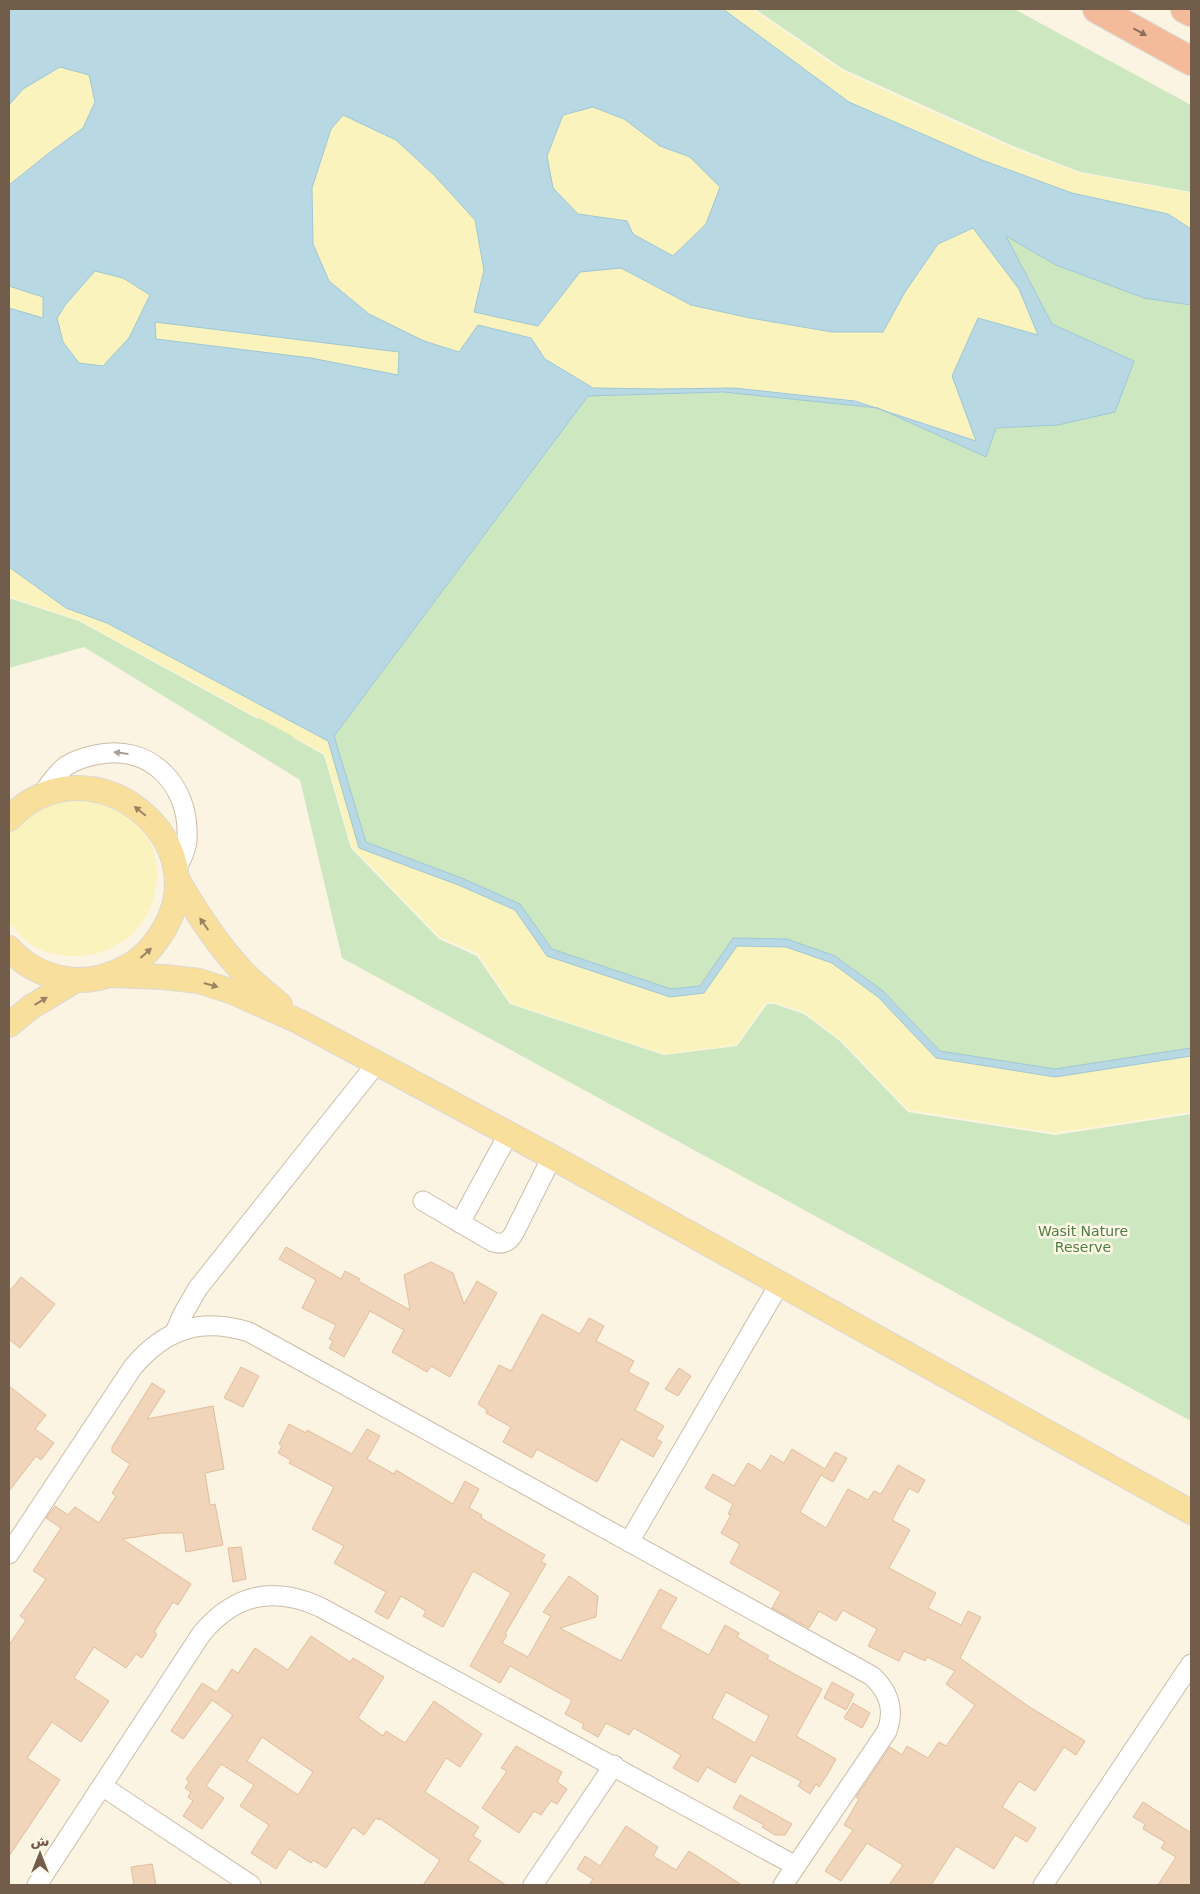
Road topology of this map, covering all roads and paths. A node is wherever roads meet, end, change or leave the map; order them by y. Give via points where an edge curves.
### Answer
1 (1097, 9) edge
2 (1185, 9) edge
3 (1191, 12) edge
4 (1191, 60) edge
5 (9, 796) edge
6 (40, 796) junction
7 (9, 819) edge
8 (176, 874) junction
9 (9, 948) edge
10 (111, 975) junction
11 (76, 980) junction
12 (298, 1021) junction
13 (9, 1025) edge
14 (377, 1063) junction
15 (509, 1133) junction
16 (552, 1157) junction
17 (422, 1202) dead end
18 (460, 1223) junction
19 (780, 1283) junction
20 (175, 1332) junction
21 (1191, 1512) edge
22 (629, 1542) junction
23 (9, 1554) edge
24 (1191, 1664) edge
25 (614, 1765) junction
26 (102, 1786) junction
27 (796, 1866) junction
28 (37, 1885) edge
29 (251, 1885) edge
30 (533, 1885) edge
31 (783, 1885) edge
32 (1043, 1885) edge

1 -> 4 highway
2 - 3 highway
5 - 6 main road
6 - 7 main road
8 -> 6 main road via 171,852 162,835 150,819 118,796 80,788 60,789
8 -> 6 street via 188,837 184,805 171,780 150,762 126,754 88,756 63,769
10 -> 8 main road via 133,964 157,941 175,904
12 -> 8 main road via 232,960 200,919
9 - 11 main road via 32,968
10 - 11 main road
10 -> 12 main road via 199,982 232,992
13 -> 11 main road via 30,1007
12 - 14 main road
14 - 15 main road
14 - 20 street via 198,1288
15 - 16 main road
15 - 18 street
16 - 18 street via 509,1240 502,1244 493,1242
16 - 19 main road
17 - 18 street
19 - 21 main road
19 - 22 street
20 - 22 street via 212,1325 231,1326 249,1332
20 - 23 street via 145,1352 133,1367
22 - 27 street via 872,1676 886,1691 891,1711 887,1731
24 - 32 street
25 - 26 street via 320,1607 305,1600 272,1595 240,1602 212,1621
25 - 27 street
25 - 30 street
26 - 28 street
26 - 29 street
27 - 31 street

